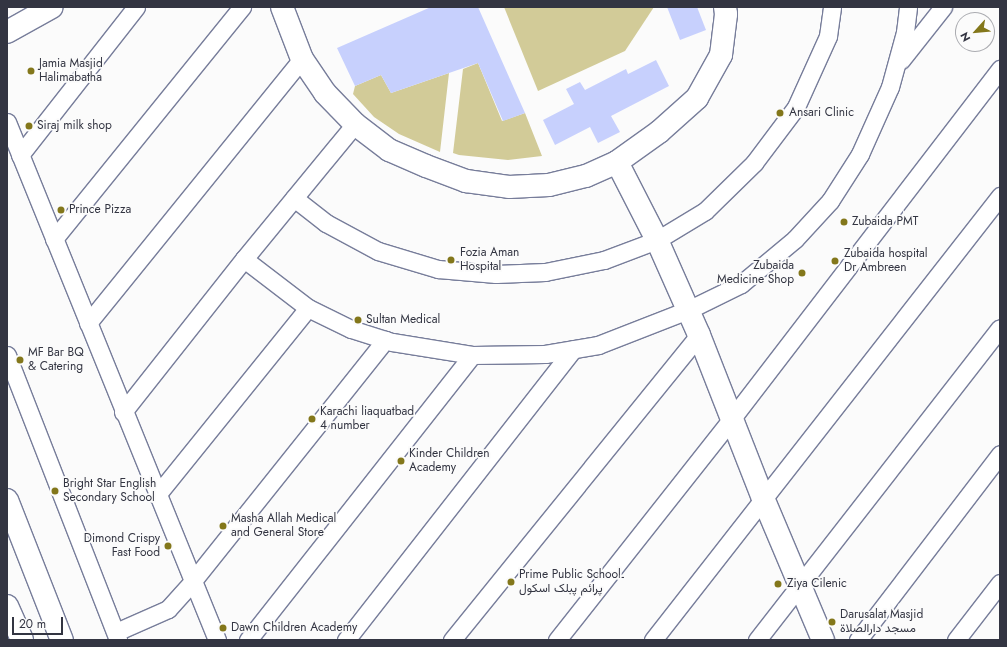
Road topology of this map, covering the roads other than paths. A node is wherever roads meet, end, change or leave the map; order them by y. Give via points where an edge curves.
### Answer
1 (52, 7) edge
2 (136, 7) edge
3 (242, 7) edge
4 (282, 7) edge
5 (725, 7) edge
6 (832, 7) edge
7 (908, 7) edge
8 (943, 7) edge
9 (7, 32) edge
10 (302, 59) junction
11 (896, 67) junction
12 (1000, 69) edge
13 (7, 122) edge
14 (355, 124) junction
15 (20, 155) junction
16 (617, 162) junction
17 (1000, 196) edge
18 (294, 198) junction
19 (54, 239) junction
20 (658, 240) junction
21 (244, 259) junction
22 (308, 308) junction
23 (688, 310) junction
24 (88, 323) junction
25 (1000, 328) edge
26 (699, 335) junction
27 (385, 340) junction
28 (573, 349) junction
29 (7, 355) edge
30 (472, 355) junction
31 (123, 412) junction
32 (733, 417) junction
33 (1000, 454) edge
34 (157, 495) junction
35 (763, 498) junction
36 (7, 500) edge
37 (192, 582) junction
38 (1000, 583) edge
39 (800, 585) junction
40 (7, 606) edge
41 (117, 636) edge
42 (22, 640) edge
43 (62, 640) edge
44 (217, 640) edge
45 (248, 640) edge
46 (346, 640) edge
47 (452, 640) edge
48 (557, 640) edge
49 (653, 640) edge
50 (757, 640) edge
51 (824, 640) edge
52 (858, 640) edge
53 (956, 640) edge

1 - 9 main road
2 - 15 street
3 - 19 street
4 - 10 main road
5 - 16 main road via 721,55 696,98 659,132
6 - 20 street via 828,36 796,107 754,163 705,211
7 - 11 street
8 - 11 street
10 - 14 main road via 325,92
10 - 24 street
11 - 23 street via 890,87 860,154 830,201 795,239 741,284
12 - 32 street
13 - 15 street
14 - 16 main road via 389,150 466,181 509,187 549,185 586,176
14 - 18 street
15 - 19 street
16 - 20 main road
17 - 35 street
18 - 20 street via 326,223 378,251 438,269 496,274 544,272 604,260
18 - 21 street
19 - 24 street
20 - 23 main road
21 - 22 street
21 - 31 street
22 - 27 street via 351,329
22 - 34 street
23 - 26 main road
23 - 28 street via 598,345
24 - 31 street
25 - 39 street
26 - 32 main road
26 - 47 street
27 - 30 street
27 - 37 street
28 - 30 street via 544,354
28 - 46 street
29 - 41 street
30 - 45 street
31 - 34 street
32 - 35 main road
32 - 48 street
33 - 52 street
34 - 37 street
35 - 39 main road
35 - 49 street
36 - 43 main road
37 - 41 street via 168,609
37 - 44 street
38 - 53 street
39 - 50 street
39 - 51 main road
40 - 42 main road

